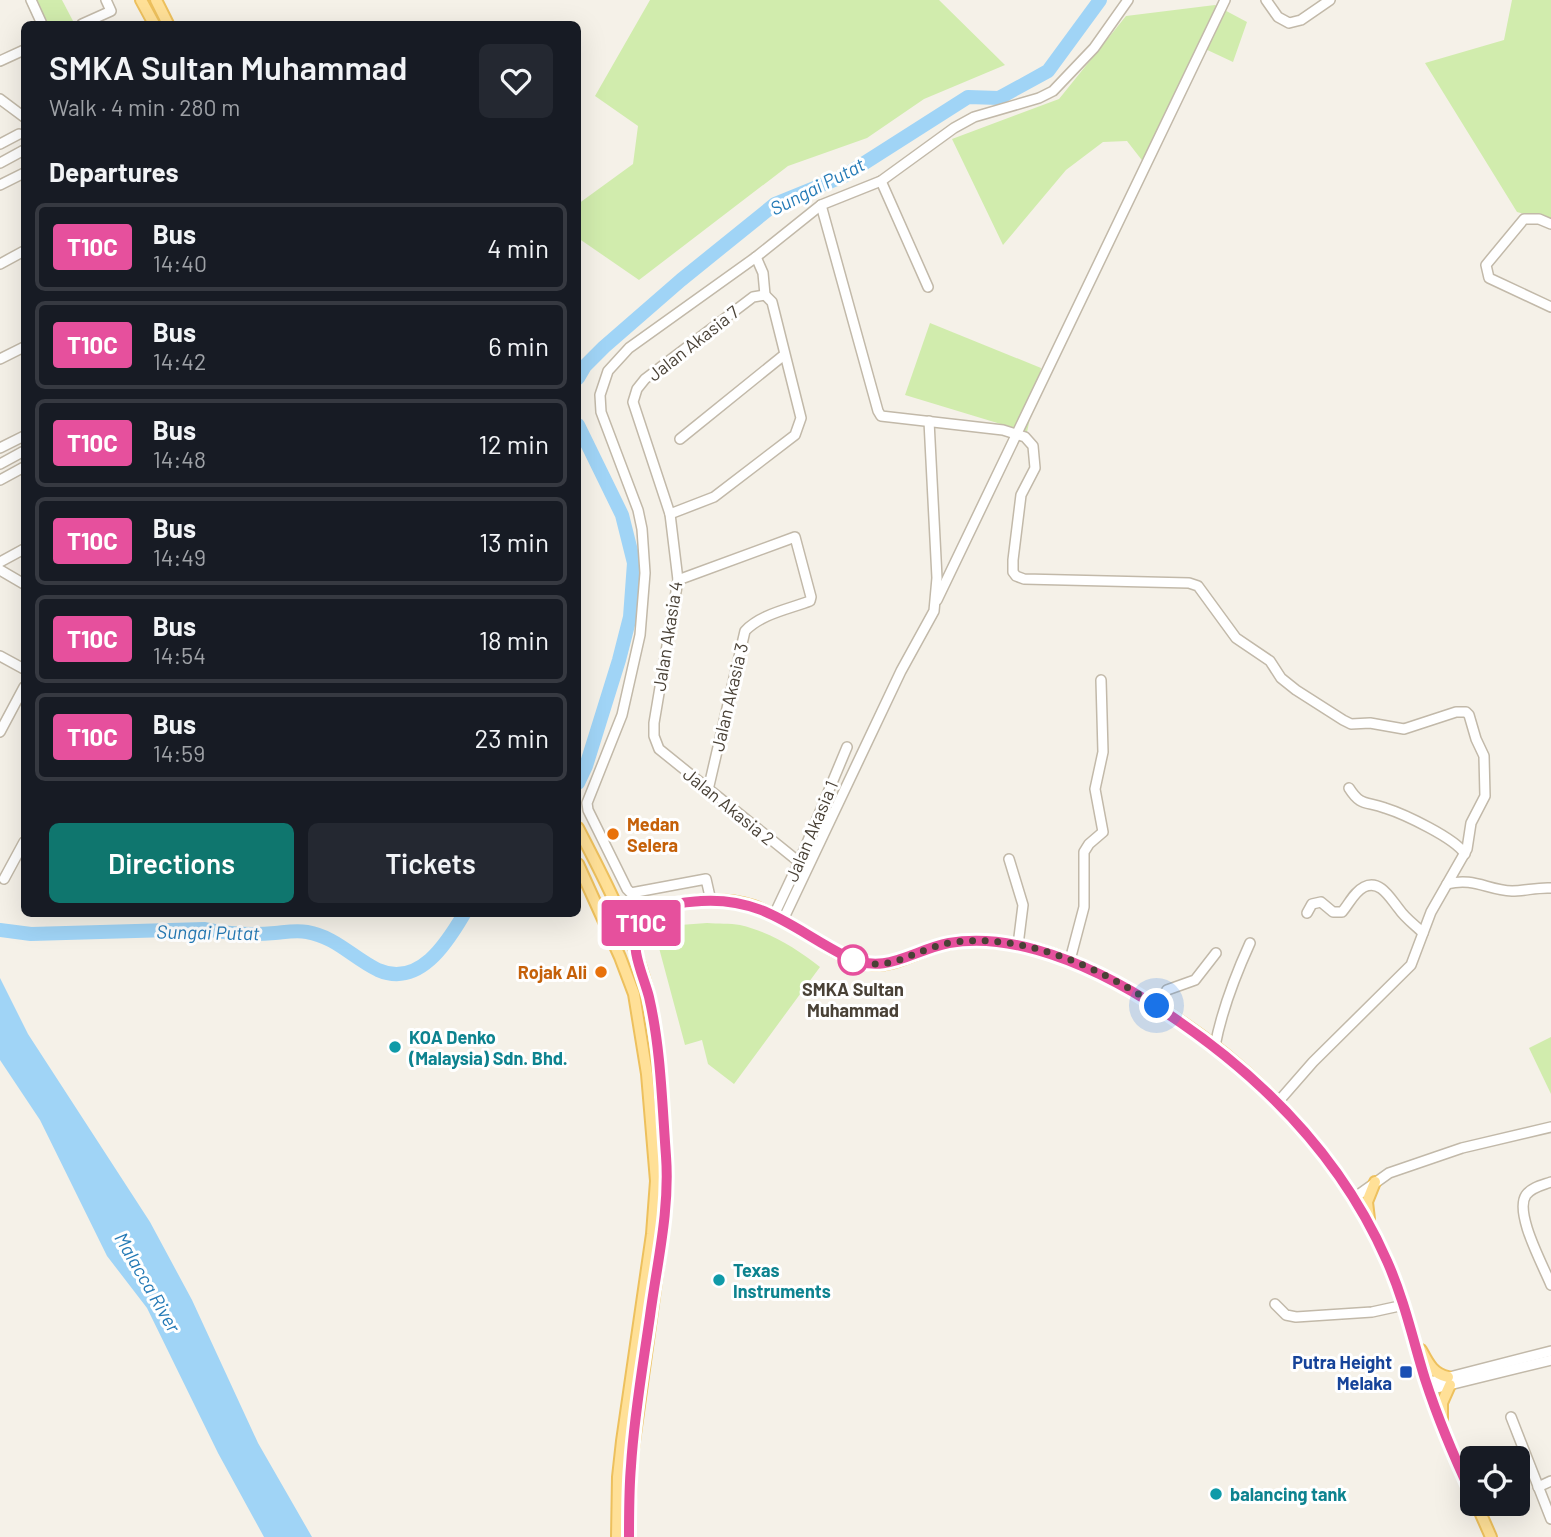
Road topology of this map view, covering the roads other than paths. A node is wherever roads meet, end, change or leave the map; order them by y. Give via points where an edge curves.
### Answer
1 (31, 0) edge
2 (106, 0) edge
3 (141, 0) edge
4 (156, 0) edge
5 (1128, 0) edge
6 (1225, 0) edge
7 (1266, 0) edge
8 (1330, 0) edge
9 (41, 21) edge
10 (89, 21) edge
11 (152, 21) edge
12 (166, 21) edge
13 (21, 51) edge
14 (0, 61) edge
15 (0, 99) edge
16 (21, 115) edge
17 (19, 134) dead end
18 (0, 144) edge
19 (21, 152) edge
20 (0, 163) edge
21 (21, 175) edge
22 (881, 181) junction
23 (0, 186) edge
24 (821, 205) junction
25 (1551, 225) edge
26 (21, 253) edge
27 (756, 257) junction
28 (0, 264) edge
29 (928, 287) dead end
30 (765, 295) junction
31 (1551, 307) edge
32 (21, 348) edge
33 (784, 355) junction
34 (0, 359) edge
35 (633, 402) joint
36 (929, 421) junction
37 (1017, 434) junction
38 (21, 438) edge
39 (680, 439) dead end
40 (0, 448) edge
41 (21, 454) edge
42 (0, 464) edge
43 (21, 469) edge
44 (0, 480) edge
45 (670, 514) junction
46 (21, 551) edge
47 (0, 562) edge
48 (0, 570) edge
49 (678, 580) junction
50 (21, 582) edge
51 (937, 600) junction
52 (0, 656) edge
53 (21, 667) edge
54 (1101, 680) dead end
55 (21, 693) edge
56 (0, 732) edge
57 (847, 747) dead end
58 (659, 749) joint
59 (1349, 788) dead end
60 (708, 790) junction
61 (597, 829) junction
62 (581, 831) edge
63 (581, 835) edge
64 (21, 847) edge
65 (1465, 854) junction
66 (1009, 859) dead end
67 (799, 862) junction
68 (581, 864) edge
69 (581, 871) edge
70 (4, 878) dead end
71 (1447, 884) junction
72 (1551, 888) edge
73 (612, 900) junction
74 (710, 901) junction
75 (671, 904) junction
76 (1307, 913) dead end
77 (778, 917) junction
78 (620, 918) junction
79 (1423, 933) junction
80 (1251, 943) dead end
81 (1018, 945) junction
82 (1216, 953) dead end
83 (1070, 960) junction
84 (643, 976) junction
85 (636, 1002) junction
86 (1157, 1006) junction
87 (1215, 1045) junction
88 (1278, 1102) junction
89 (1551, 1127) edge
90 (1375, 1182) junction
91 (1551, 1182) edge
92 (1354, 1198) junction
93 (1372, 1229) junction
94 (1551, 1285) edge
95 (1275, 1304) dead end
96 (1404, 1306) junction
97 (1412, 1332) junction
98 (1551, 1350) edge
99 (1551, 1360) edge
100 (1490, 1371) junction
101 (1449, 1381) junction
102 (1428, 1387) junction
103 (1511, 1417) dead end
104 (1443, 1430) junction
105 (1460, 1468) edge
106 (1551, 1481) edge
107 (1538, 1487) junction
108 (1482, 1516) edge
109 (1551, 1519) edge
110 (617, 1537) edge
111 (629, 1537) edge
112 (1491, 1537) edge

1 - 9 street
2 - 10 street via 111,11
3 - 11 main road
4 - 12 main road
5 - 22 street via 1094,48 1053,91 974,117
6 - 37 street
7 - 8 street via 1278,17 1289,23
13 - 14 street
15 - 16 street
17 - 18 street
19 - 20 street
21 - 23 street
22 - 24 street
22 - 29 street
24 - 27 street
24 - 36 street via 878,411 885,418
25 - 31 street via 1524,219 1486,265 1489,278
26 - 28 street
27 - 30 street
27 - 61 street via 629,348 602,386 601,412 638,510 645,573 640,635 622,715 587,803
30 - 33 street via 772,302
30 - 35 street, Jalan Akasia 7 via 753,296 645,379
32 - 34 street
33 - 39 street
33 - 45 street via 801,418 795,435 714,497
35 - 45 street, Jalan Akasia 4
36 - 37 street
36 - 51 street
37 - 51 street
37 - 65 street via 1034,446 1035,461 1021,495 1013,560 1016,576 1198,586 1236,638 1270,661 1296,690 1351,724 1405,729 1466,712 1484,756 1486,790 1471,823
38 - 40 street
41 - 42 street
43 - 44 street
45 - 49 street, Jalan Akasia 4
46 - 47 street
48 - 50 street
49 - 58 street, Jalan Akasia 4 via 654,723
49 - 60 street, Jalan Akasia 3 via 795,537 811,597 745,631
51 - 77 street
52 - 53 street
54 - 83 street via 1103,752 1095,789 1103,832 1084,852 1084,907
55 - 56 street
57 - 67 street, Jalan Akasia 1
58 - 60 street, Jalan Akasia 2
59 - 65 street via 1363,804 1384,807 1430,829 1453,841
60 - 67 street, Jalan Akasia 2
61 - 62 street
61 - 74 street via 631,893 706,879
63 - 73 main road
64 - 70 street
65 - 71 street
66 - 81 street via 1023,905
67 - 77 street, Jalan Akasia 1
68 - 78 main road via 604,906
69 - 85 main road
71 - 72 street via 1468,880 1513,891
71 - 79 street
73 - 75 main road via 631,908
73 - 78 main road
74 - 75 main road
74 - 77 main road via 742,903
75 - 78 main road
75 - 84 main road via 638,928 636,951
76 - 79 street via 1312,904 1321,902 1342,912 1365,886 1376,886
77 - 81 main road via 846,957 870,965 890,963 948,943
78 - 84 main road
78 - 85 main road via 617,935 635,984
79 - 88 street via 1405,974
80 - 87 street via 1236,970
81 - 83 main road
82 - 86 street via 1195,981 1167,990
83 - 86 main road
84 - 111 main road via 659,1067 667,1184 631,1463
85 - 110 main road via 648,1074 656,1202 622,1441
86 - 87 main road
87 - 88 main road
88 - 92 main road
89 - 90 street via 1462,1148
90 - 92 street
90 - 93 main road via 1367,1202
91 - 94 street via 1531,1190 1523,1202 1524,1220
92 - 93 main road
93 - 96 main road
95 - 96 street via 1286,1315 1296,1317
96 - 97 main road
97 - 101 main road via 1431,1368
97 - 102 main road
98 - 100 street
99 - 100 street
100 - 101 street
101 - 102 street
101 - 104 main road via 1442,1403
102 - 104 main road
103 - 107 street
104 - 105 main road
106 - 107 street
107 - 109 street
108 - 112 main road

